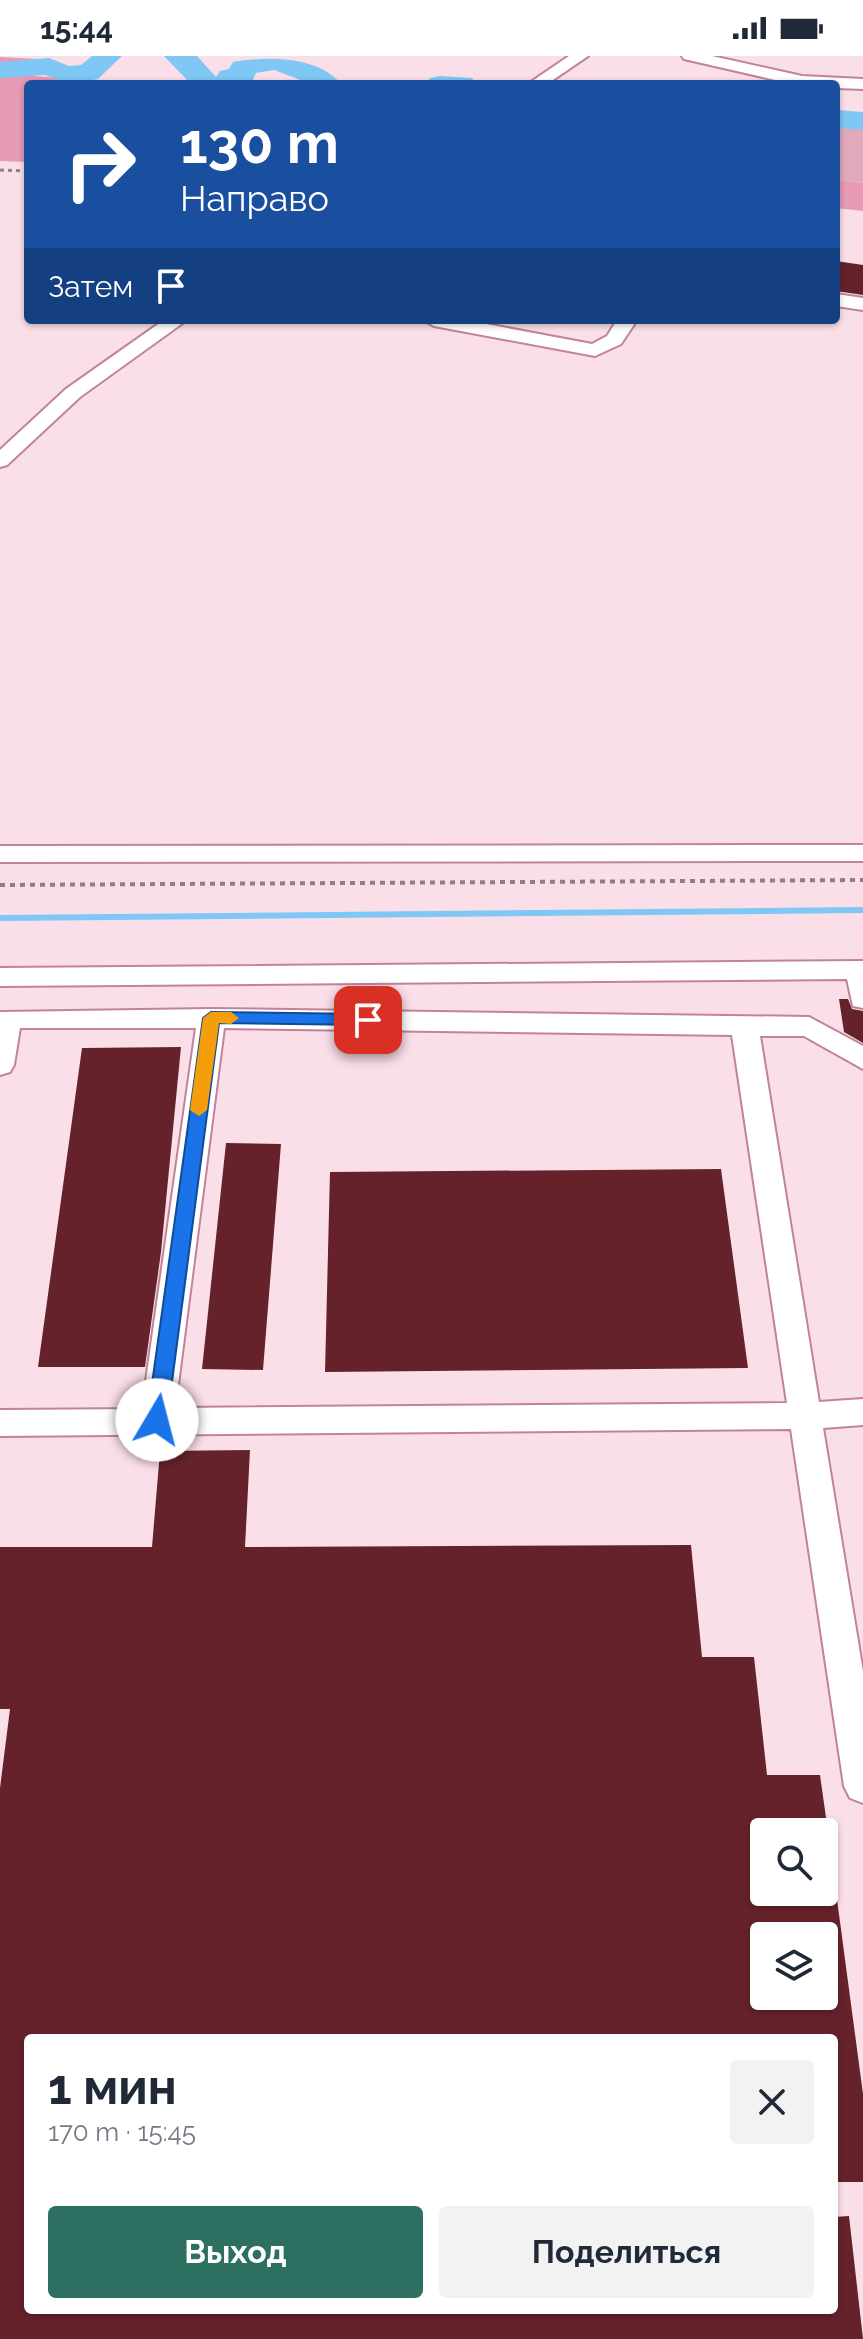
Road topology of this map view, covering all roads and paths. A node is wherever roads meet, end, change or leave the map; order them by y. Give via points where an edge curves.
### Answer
1 (580, 56) edge
2 (703, 57) edge
3 (542, 80) edge
4 (798, 80) edge
5 (840, 83) edge
6 (863, 84) edge
7 (0, 170) edge
8 (24, 171) edge
9 (840, 301) edge
10 (863, 304) edge
11 (171, 324) edge
12 (455, 324) edge
13 (624, 324) edge
14 (0, 461) edge
15 (863, 853) edge
16 (0, 854) edge
17 (863, 880) edge
18 (0, 885) edge
19 (861, 970) edge
20 (0, 977) edge
21 (863, 999) edge
22 (211, 1018) junction
23 (744, 1024) junction
24 (863, 1059) edge
25 (0, 1065) edge
26 (863, 1412) edge
27 (806, 1416) junction
28 (157, 1420) junction
29 (0, 1423) edge
30 (863, 1786) edge

1 - 3 street
2 - 4 street
5 - 6 street
7 - 8 path
9 - 10 street
11 - 14 street via 73,393
12 - 13 street via 595,350 614,340
15 - 16 street
17 - 18 path
19 - 20 street
19 - 21 street
22 - 23 street
22 - 25 street via 7,1019
22 - 28 street
23 - 24 street via 809,1027
23 - 27 street
26 - 27 street
27 - 28 street
27 - 30 street
28 - 29 street

